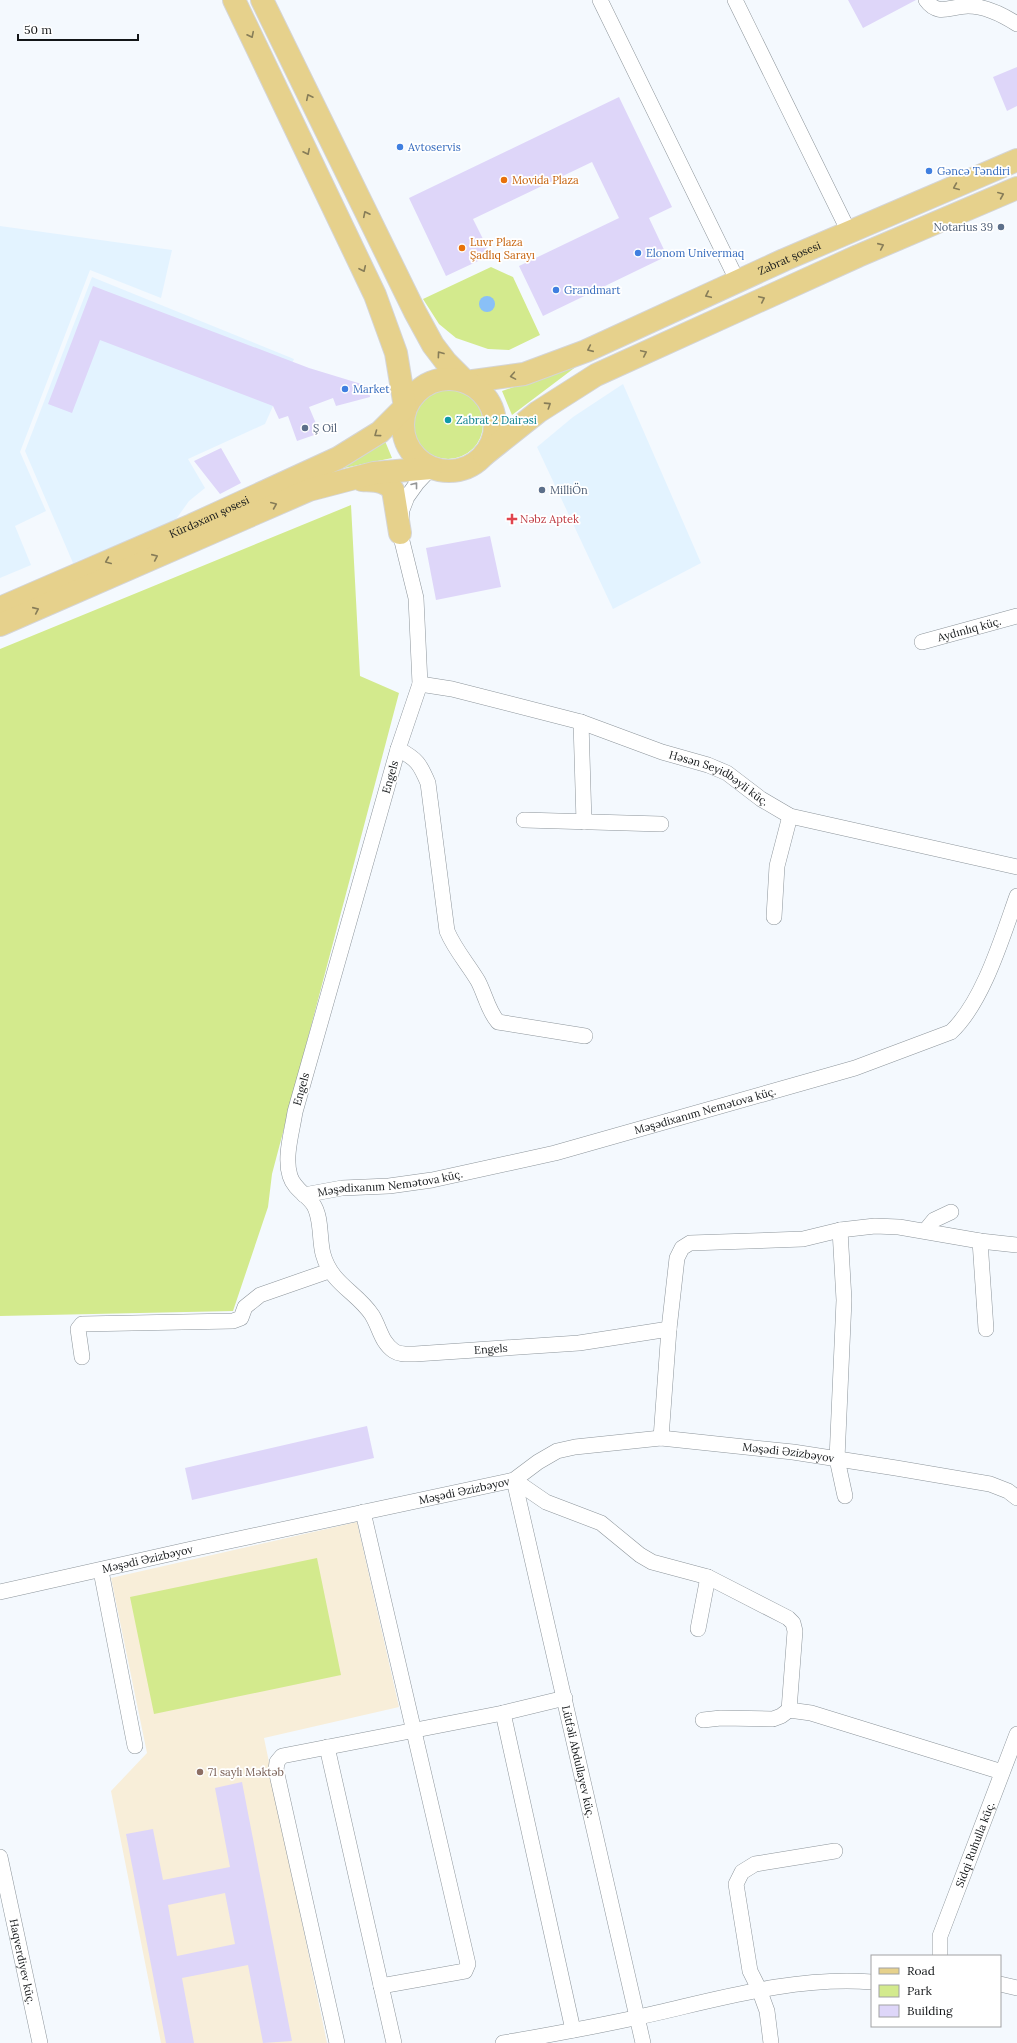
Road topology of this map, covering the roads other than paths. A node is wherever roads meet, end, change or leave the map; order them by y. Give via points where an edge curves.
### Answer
1 (234, 0) edge
2 (262, 0) edge
3 (600, 0) edge
4 (735, 0) edge
5 (926, 0) edge
6 (1017, 24) edge
7 (1017, 160) edge
8 (1017, 188) edge
9 (849, 232) junction
10 (738, 282) junction
11 (466, 382) junction
12 (406, 407) junction
13 (484, 455) junction
14 (431, 468) junction
15 (349, 478) junction
16 (400, 533) junction
17 (0, 608) edge
18 (1017, 616) edge
19 (0, 625) edge
20 (922, 642) dead end
21 (420, 684) junction
22 (581, 722) junction
23 (398, 749) junction
24 (790, 816) junction
25 (524, 820) dead end
26 (584, 822) junction
27 (661, 824) dead end
28 (1017, 867) edge
29 (1017, 896) edge
30 (774, 917) dead end
31 (584, 1036) dead end
32 (304, 1195) junction
33 (951, 1212) dead end
34 (840, 1230) junction
35 (925, 1231) junction
36 (980, 1241) junction
37 (1017, 1245) edge
38 (329, 1271) junction
39 (986, 1328) dead end
40 (669, 1329) junction
41 (82, 1357) dead end
42 (661, 1438) junction
43 (837, 1459) junction
44 (514, 1480) junction
45 (846, 1496) dead end
46 (1017, 1498) edge
47 (363, 1512) junction
48 (101, 1571) junction
49 (708, 1577) junction
50 (0, 1592) edge
51 (698, 1629) dead end
52 (565, 1698) junction
53 (789, 1710) junction
54 (503, 1713) junction
55 (703, 1720) dead end
56 (412, 1730) junction
57 (1017, 1734) edge
58 (135, 1746) dead end
59 (327, 1747) junction
60 (1002, 1772) junction
61 (835, 1851) dead end
62 (0, 1858) edge
63 (940, 1955) edge
64 (871, 1982) edge
65 (1001, 1984) edge
66 (381, 1986) junction
67 (1017, 1988) edge
68 (759, 1989) junction
69 (638, 2017) junction
70 (573, 2030) junction
71 (40, 2043) edge
72 (337, 2043) edge
73 (394, 2043) edge
74 (503, 2043) edge
75 (643, 2043) edge
76 (771, 2043) edge

1 -> 12 main road via 375,295 396,353
11 -> 2 main road via 433,345 415,312
3 - 10 street
4 - 9 street
5 - 6 street via 933,8 944,11 968,6 982,8 1003,15
7 -> 9 main road, Zabrat şosesi
13 -> 8 main road via 538,412 596,375 828,269
9 - 10 main road, Zabrat şosesi
10 -> 11 main road, Zabrat şosesi via 563,360 524,374
11 - 12 main road via 452,378 438,379 424,385 413,395
11 - 13 main road via 479,389 488,400 494,414 492,443
12 - 14 main road via 402,421 403,436 409,450 418,461
12 -> 17 main road, Kürdəxanı şosesi via 380,432 338,458 192,525
13 - 14 main road via 473,465 460,470 445,472
14 - 15 main road
16 -> 14 street, Engels via 406,497
15 - 16 main road via 382,481 388,484 393,490
19 -> 15 main road via 308,490
16 - 21 street, Engels via 416,598
18 - 20 street, Aydınlıq küç.
21 - 22 street, Həsən Seyidbəyli küç. via 452,689
21 - 23 street, Engels
22 - 24 street, Həsən Seyidbəyli küç. via 727,773 761,799
22 - 26 street
23 - 31 street via 412,756 420,765 428,783 447,931 452,944 478,982 493,1017 498,1022
23 - 32 street, Engels via 295,1112 288,1161 290,1176 296,1188
24 - 28 street, Həsən Seyidbəyli küç.
24 - 30 street via 777,866
25 - 26 street
26 - 27 street
29 - 32 street, Məşədixanım Nemətova küç. via 978,993 963,1021 951,1032 855,1068 555,1153 432,1180 388,1186 342,1188
32 - 38 street, Engels via 313,1204 317,1216 323,1255
33 - 35 street via 934,1220
34 - 35 street via 875,1226
34 - 40 street via 804,1239 690,1243 682,1248 677,1258
34 - 43 street via 844,1300
35 - 36 street
36 - 37 street
36 - 39 street
38 - 40 street, Engels via 371,1314 384,1342 395,1352 402,1354 579,1343
38 - 41 street via 260,1295 246,1307 241,1318 233,1321 82,1324 78,1329
40 - 42 street
42 - 43 street, Məşədi Əzizbəyov
42 - 44 street, Məşədi Əzizbəyov via 557,1451
43 - 45 street
43 - 46 street, Məşədi Əzizbəyov via 990,1484 1008,1491
44 - 47 street, Məşədi Əzizbəyov
44 - 49 street via 546,1502 601,1523 652,1562
44 - 52 street, Lütfəli Abdullayev küç.
47 - 48 street, Məşədi Əzizbəyov
47 - 56 street
48 - 50 street, Məşədi Əzizbəyov
48 - 58 street
49 - 51 street
49 - 53 street via 788,1618 793,1623 795,1631
52 - 54 street
52 - 69 street, Lütfəli Abdullayev küç.
53 - 55 street via 773,1718
53 - 60 street via 811,1713
54 - 56 street
54 - 70 street
56 - 59 street
56 - 66 street via 468,1964 465,1971
57 - 60 street, Sidqi Ruhulla küç.
59 - 66 street
59 - 72 street via 282,1756 277,1762 276,1770
60 - 63 street, Sidqi Ruhulla küç. via 940,1936
61 - 68 street via 755,1864 742,1872 736,1884 750,1971
62 - 71 street, Haqverdiyev küç.
64 - 68 street via 800,1982
65 - 67 street
66 - 73 street
68 - 69 street
68 - 76 street via 767,2011
69 - 70 street
69 - 75 street, Lütfəli Abdullayev küç.
70 - 74 street

